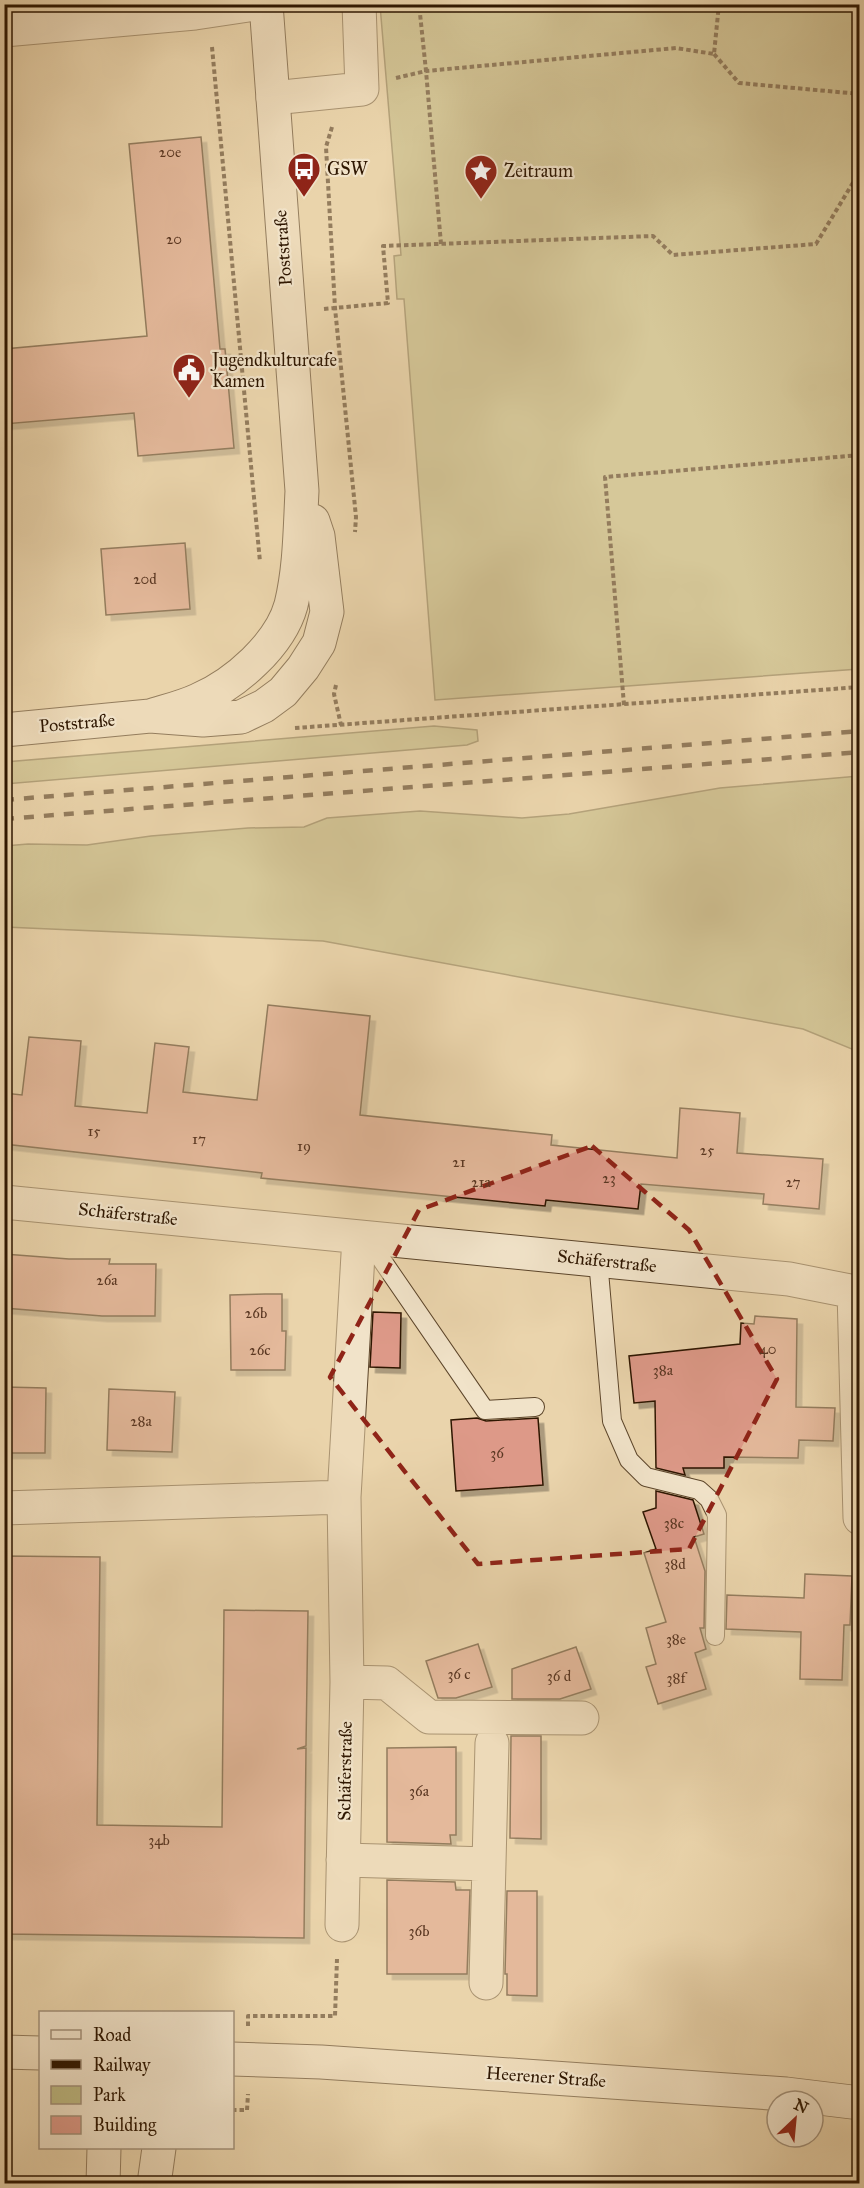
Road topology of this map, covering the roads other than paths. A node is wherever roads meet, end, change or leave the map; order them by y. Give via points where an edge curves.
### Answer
1 (255, 4) edge
2 (266, 4) edge
3 (359, 4) edge
4 (4, 30) edge
5 (273, 98) junction
6 (4, 730) edge
7 (4, 1202) edge
8 (363, 1237) junction
9 (598, 1260) junction
10 (856, 1292) edge
11 (536, 1407) dead end
12 (344, 1497) junction
13 (4, 1508) edge
14 (860, 1518) edge
15 (715, 1636) dead end
16 (347, 1682) junction
17 (582, 1718) dead end
18 (492, 1743) dead end
19 (343, 1860) junction
20 (489, 1864) junction
21 (342, 1926) road end
22 (486, 1983) dead end
23 (4, 2052) edge
24 (39, 2053) edge
25 (241, 2059) edge
26 (860, 2103) edge
27 (104, 2149) edge
28 (159, 2149) edge
29 (103, 2184) edge
30 (154, 2184) edge

1 - 4 street
2 - 5 street, Poststraße
3 - 5 street via 362,88
5 - 6 street, Poststraße via 302,491 318,536 327,612 319,643 283,692 241,717 203,720 150,716
7 - 8 street, Schäferstraße
8 - 9 street, Schäferstraße
8 - 11 lane via 485,1410
8 - 12 street, Schäferstraße
9 - 10 street, Schäferstraße via 789,1279
9 - 15 lane via 612,1421 629,1460 646,1477 699,1490 709,1498 717,1515
10 - 14 street, Schäferstraße
12 - 13 street
12 - 16 street, Schäferstraße
16 - 17 street via 387,1683 429,1716
16 - 19 street, Schäferstraße
18 - 20 street
19 - 20 street
19 - 21 street, Schäferstraße
20 - 22 street
23 - 24 street
25 - 26 street, Heerener Straße via 786,2094
27 - 29 street
28 - 30 street

